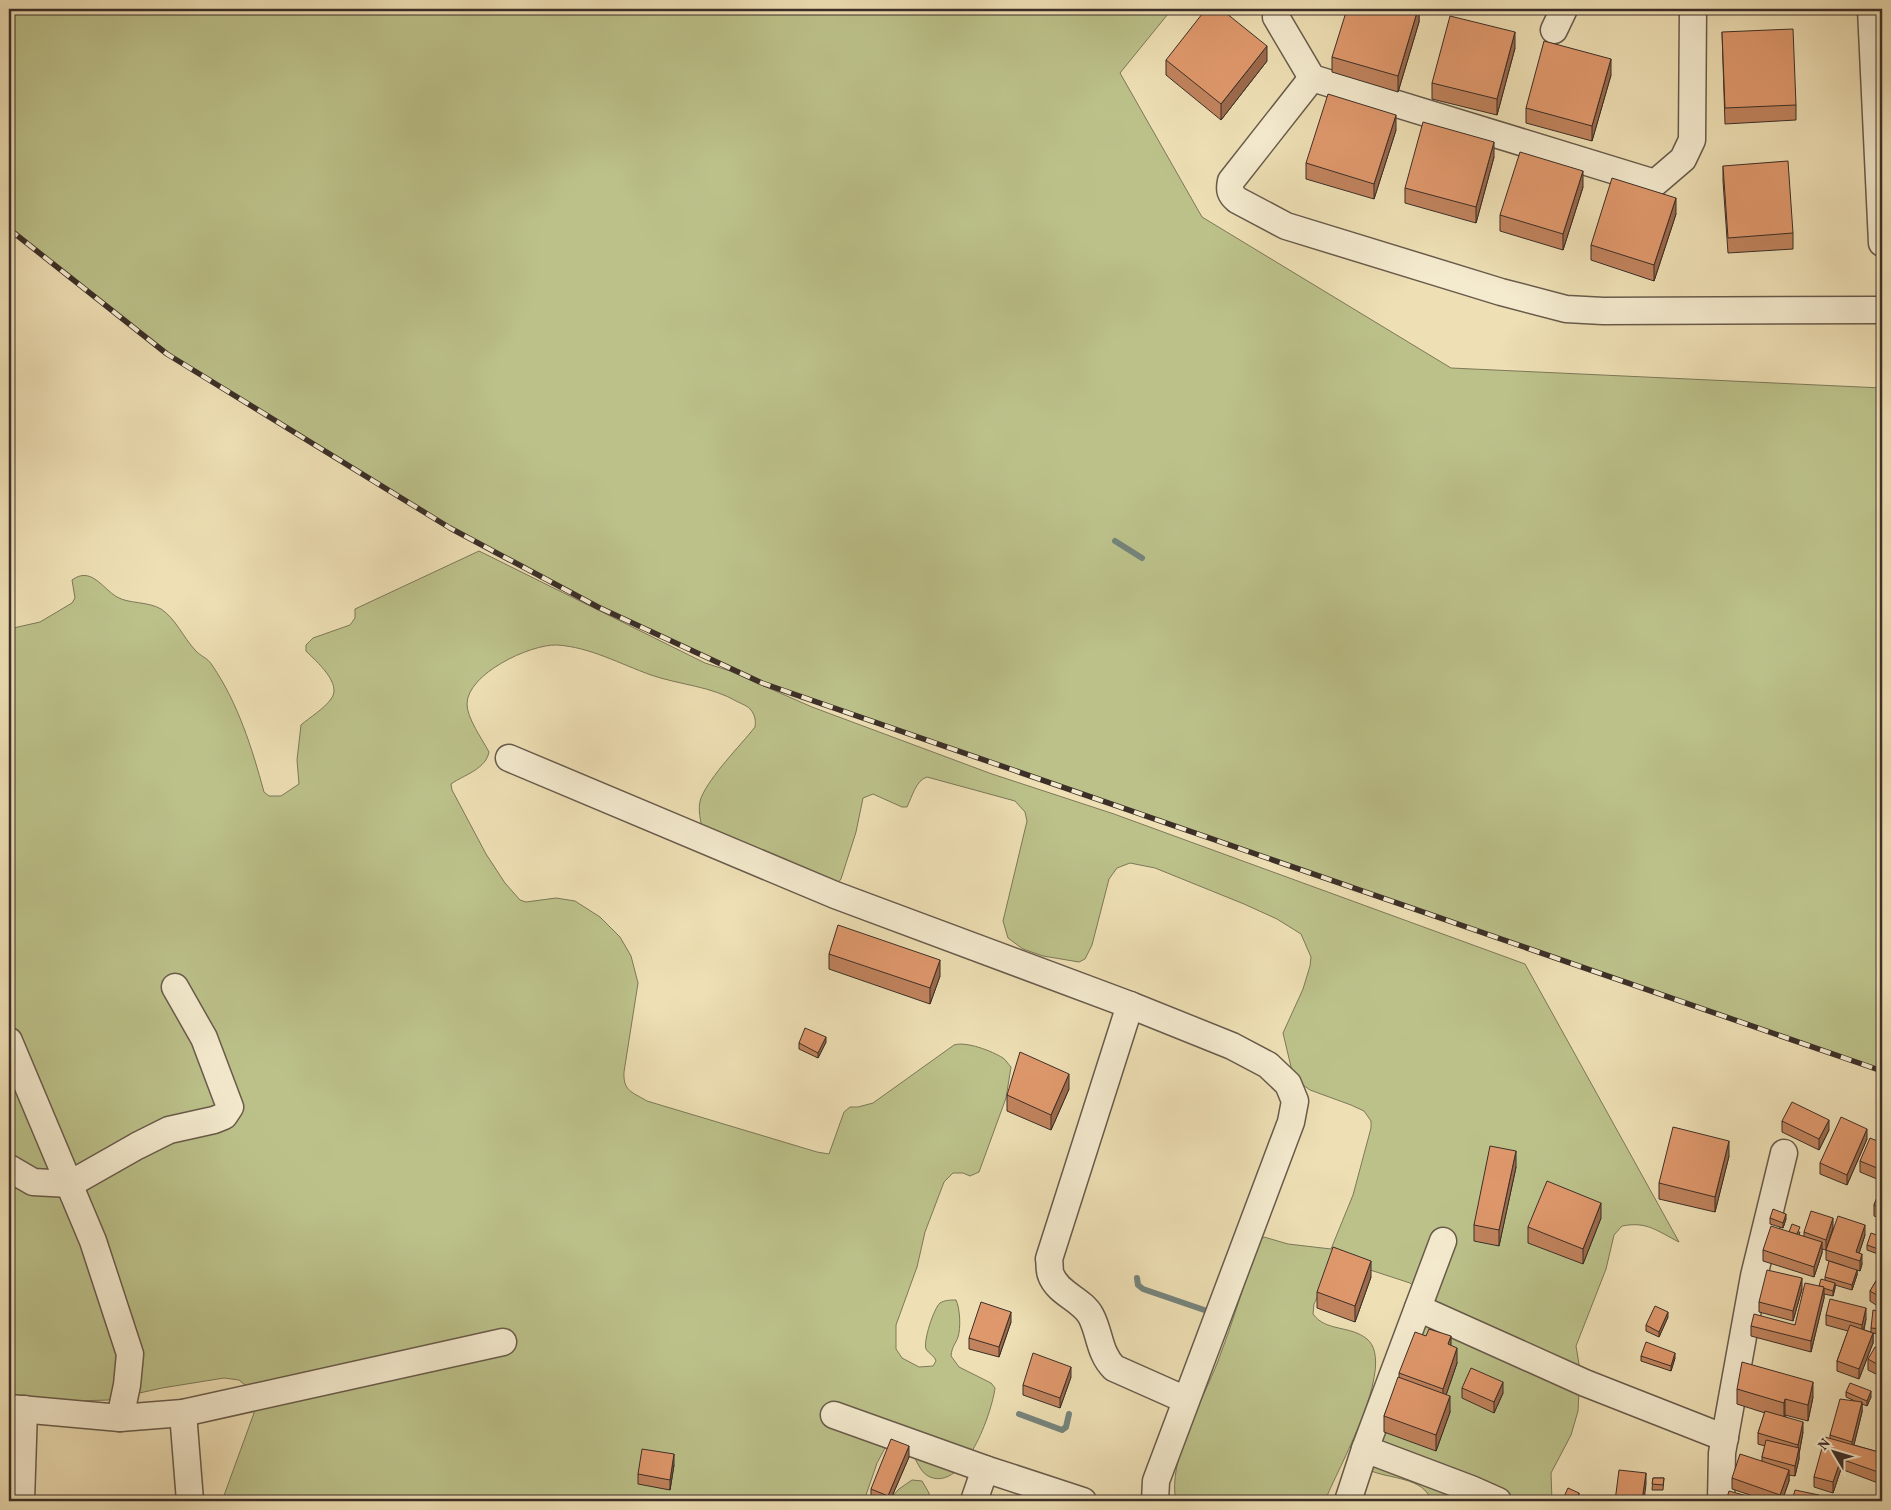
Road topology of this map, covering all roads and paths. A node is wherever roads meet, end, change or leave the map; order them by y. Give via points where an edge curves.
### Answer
1 (1693, 9) edge
2 (1871, 9) edge
3 (1276, 17) dead end
4 (1312, 78) junction
5 (1882, 243) edge
6 (1882, 310) edge
7 (509, 758) dead end
8 (175, 987) dead end
9 (1130, 1005) junction
10 (9, 1041) edge
11 (1784, 1153) dead end
12 (9, 1168) edge
13 (70, 1184) junction
14 (1443, 1241) dead end
15 (1418, 1308) junction
16 (503, 1342) dead end
17 (1186, 1400) junction
18 (16, 1408) edge
19 (183, 1413) junction
20 (834, 1415) dead end
21 (120, 1418) junction
22 (1725, 1438) junction
23 (1365, 1449) junction
24 (985, 1469) junction
25 (21, 1501) edge
26 (190, 1501) edge
27 (974, 1501) edge
28 (1083, 1501) edge
29 (1155, 1501) edge
30 (1348, 1501) edge
31 (1498, 1501) edge
32 (1721, 1501) edge

1 - 4 street via 1692,140 1683,159 1655,183
2 - 5 street
3 - 4 street
4 - 6 street via 1229,188 1237,200 1286,226 1566,309
7 - 9 street via 836,895
8 - 13 street via 204,1038 230,1107 219,1118 169,1130
9 - 17 street via 1049,1260 1050,1274 1058,1286 1091,1316 1107,1360 1114,1368
9 - 17 street via 1232,1046 1268,1065 1288,1084 1295,1100 1291,1122
10 - 13 street
11 - 22 street via 1754,1276
12 - 13 street via 33,1182
13 - 21 street via 93,1241 130,1354 128,1385
14 - 15 street
15 - 22 street via 1586,1383
15 - 23 street
16 - 19 street
17 - 29 street via 1156,1481
18 - 21 street
18 - 25 street
19 - 21 street
19 - 26 street
20 - 24 street
22 - 32 street
23 - 30 street
23 - 31 street
24 - 27 street
24 - 28 street

